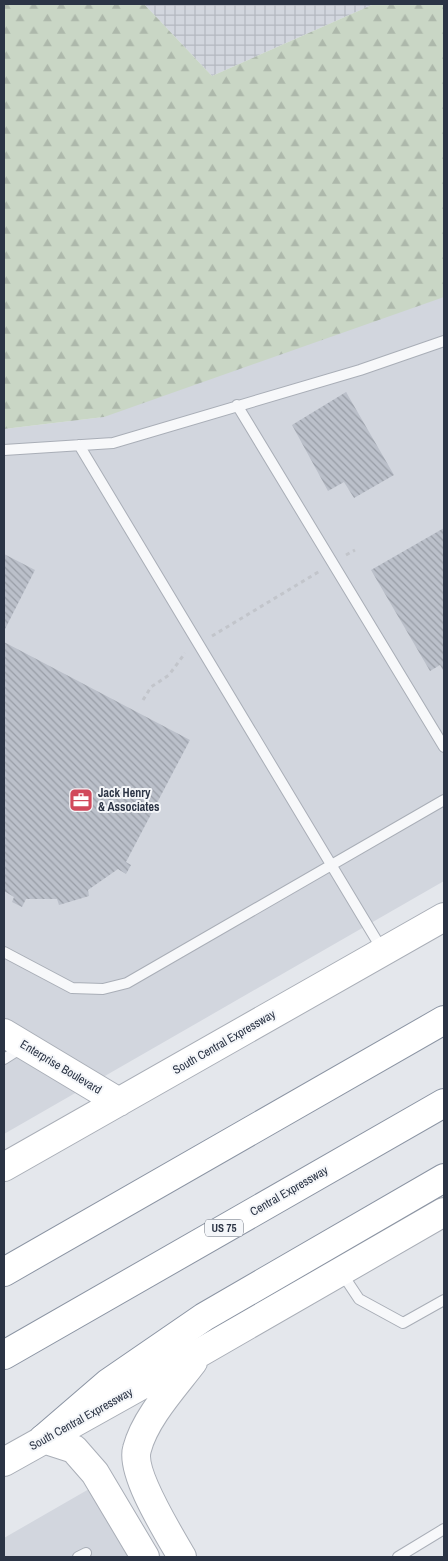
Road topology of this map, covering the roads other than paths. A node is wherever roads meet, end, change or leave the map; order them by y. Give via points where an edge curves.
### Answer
1 (444, 341) edge
2 (237, 405) junction
3 (80, 445) junction
4 (4, 450) edge
5 (444, 747) edge
6 (444, 800) edge
7 (331, 865) junction
8 (444, 916) edge
9 (4, 952) edge
10 (383, 952) junction
11 (444, 1020) edge
12 (11, 1046) edge
13 (119, 1102) junction
14 (444, 1103) edge
15 (4, 1167) edge
16 (444, 1178) edge
17 (444, 1212) edge
18 (4, 1272) edge
19 (340, 1272) junction
20 (444, 1300) edge
21 (200, 1352) junction
22 (4, 1355) edge
23 (43, 1439) junction
24 (4, 1462) edge
25 (444, 1529) edge
26 (145, 1557) edge
27 (182, 1557) edge
28 (398, 1557) edge

1 - 2 lane via 360,370
2 - 3 lane via 113,443
2 - 5 lane
3 - 4 lane
3 - 7 lane
6 - 7 lane
7 - 9 lane via 137,978 115,987 72,988
7 - 10 lane
8 - 10 main road, South Central Expressway
10 - 13 main road, South Central Expressway
11 - 18 main road
12 - 13 main road, Enterprise Boulevard
13 - 15 main road, South Central Expressway
14 - 22 main road, Central Expressway / US 75
16 - 23 main road via 204,1317 108,1383
17 - 19 main road, South Central Expressway
19 - 20 lane via 359,1299 403,1323
19 - 21 main road, South Central Expressway
21 - 23 main road, South Central Expressway
21 - 27 main road via 155,1412 136,1449 136,1463 144,1488
23 - 24 main road, South Central Expressway
23 - 26 main road via 74,1449 95,1473
25 - 28 lane

